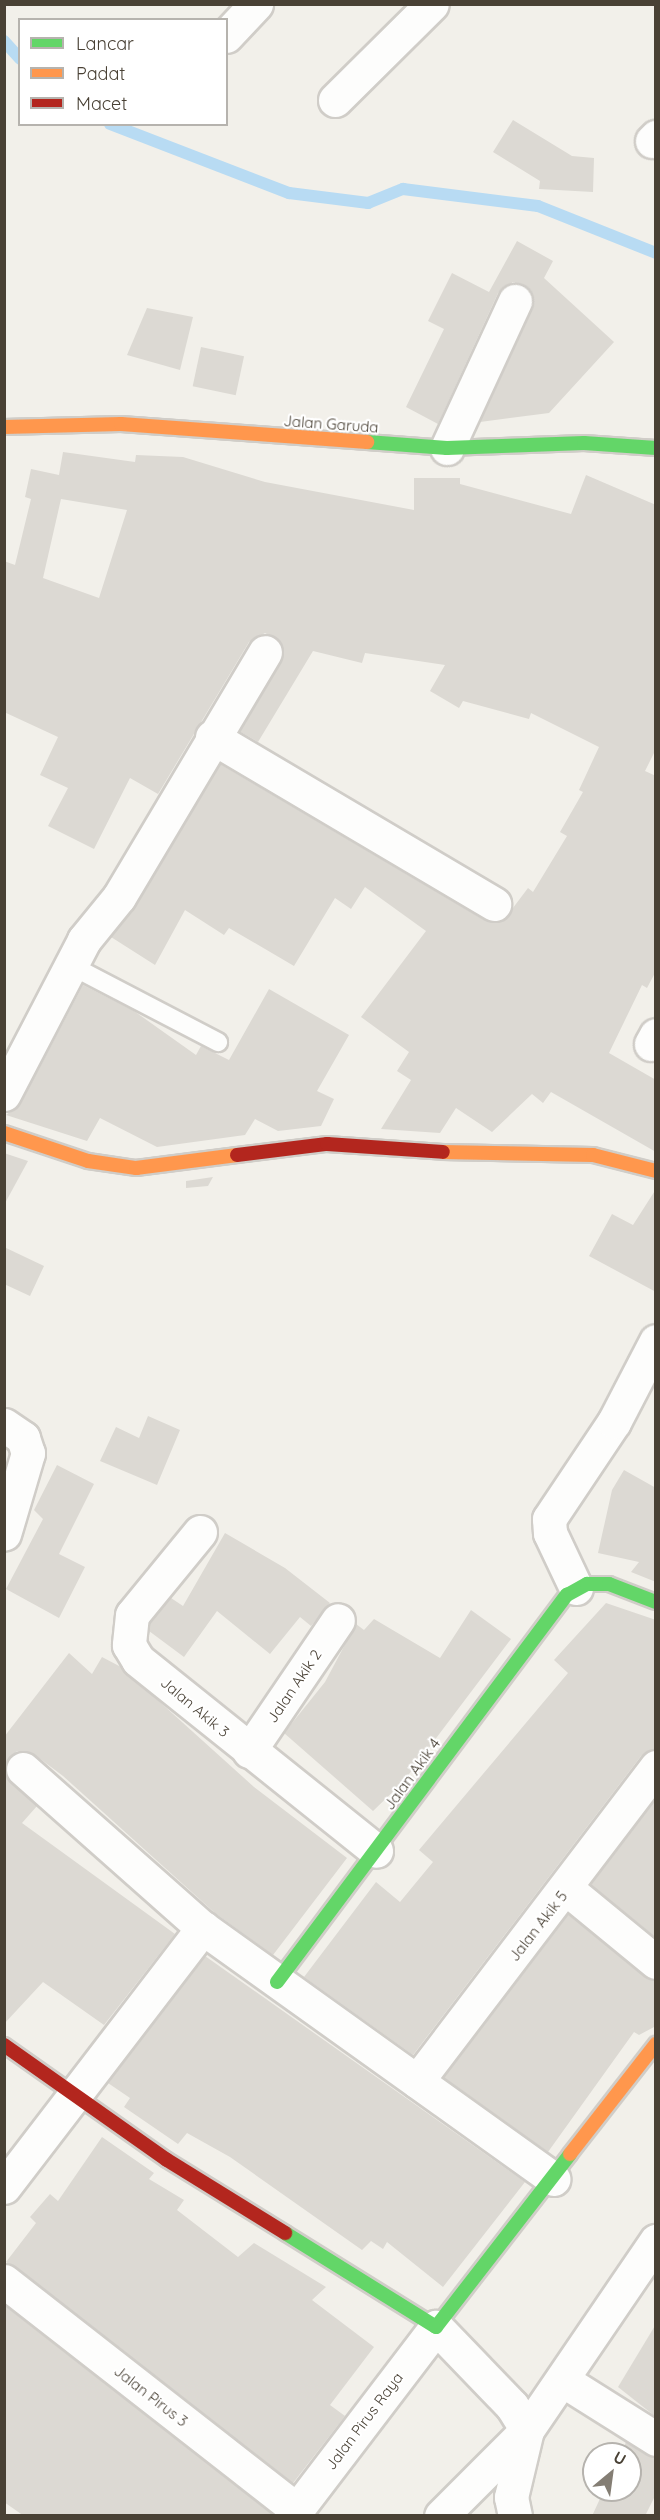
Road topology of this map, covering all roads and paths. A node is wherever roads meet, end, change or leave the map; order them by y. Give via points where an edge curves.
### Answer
1 (256, 4) edge
2 (432, 4) edge
3 (228, 34) edge
4 (335, 99) dead end
5 (515, 301) dead end
6 (4, 427) edge
7 (447, 448) junction
8 (656, 448) edge
9 (265, 652) dead end
10 (212, 737) junction
11 (494, 904) dead end
12 (70, 965) junction
13 (218, 1042) dead end
14 (4, 1094) edge
15 (4, 1133) edge
16 (656, 1171) edge
17 (656, 1341) edge
18 (4, 1425) edge
19 (200, 1532) dead end
20 (4, 1534) edge
21 (576, 1587) junction
22 (656, 1602) edge
23 (338, 1620) dead end
24 (249, 1751) junction
25 (656, 1767) edge
26 (23, 1769) dead end
27 (376, 1851) junction
28 (567, 1889) junction
29 (203, 1928) junction
30 (656, 1962) edge
31 (277, 1982) junction
32 (656, 2044) edge
33 (4, 2045) edge
34 (417, 2081) junction
35 (79, 2094) junction
36 (554, 2179) junction
37 (4, 2187) edge
38 (652, 2252) edge
39 (4, 2281) edge
40 (442, 2330) junction
41 (564, 2381) junction
42 (519, 2418) junction
43 (656, 2439) edge
44 (294, 2513) edge
45 (441, 2516) edge
46 (515, 2516) edge

1 - 3 street
2 - 4 street
5 - 7 street
6 - 7 street, Jalan Garuda via 122,424
7 - 8 street, Jalan Garuda via 584,443
9 - 10 street
10 - 11 street
10 - 12 street via 119,897
12 - 13 lane
12 - 14 street
15 - 16 street via 88,1161 136,1168 327,1144 487,1155 593,1155
17 - 21 street via 614,1422 549,1519 550,1533
18 - 20 street via 23,1438 28,1453
19 - 24 street, Jalan Akik 3 via 132,1615 129,1645 138,1660
21 - 22 street via 609,1584
21 - 27 street, Jalan Akik 4 via 557,1606
23 - 24 street, Jalan Akik 2
24 - 27 street, Jalan Akik 3
25 - 28 street, Jalan Akik 5
26 - 29 street
27 - 31 street, Jalan Akik 4
28 - 30 street
28 - 34 street, Jalan Akik 5
29 - 31 street
29 - 35 street
31 - 34 street
32 - 36 street
33 - 35 street
34 - 36 street
35 - 37 street
35 - 40 street via 167,2160
36 - 40 street
38 - 41 street
39 - 44 street, Jalan Pirus 3
40 - 42 street
40 - 44 street, Jalan Pirus Raya
41 - 42 street
41 - 43 street
42 - 45 street
42 - 46 street via 511,2497

